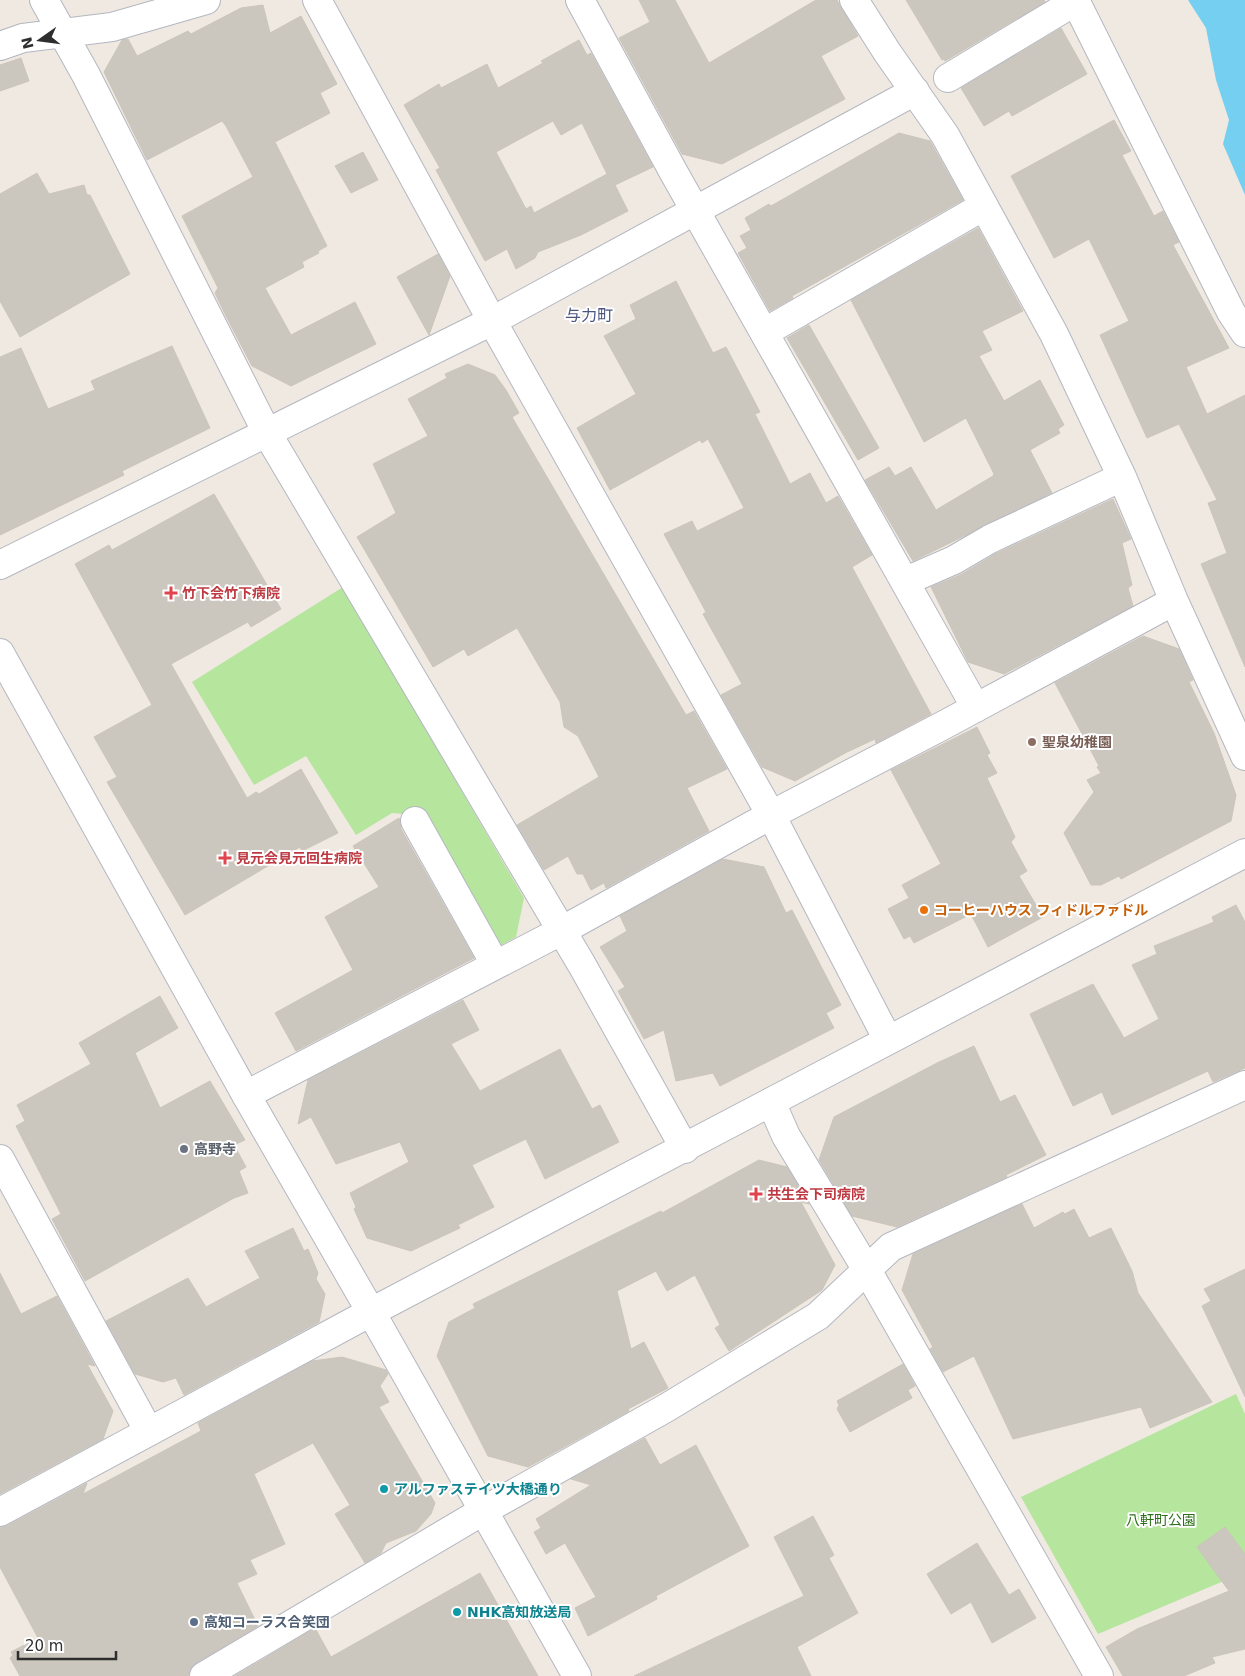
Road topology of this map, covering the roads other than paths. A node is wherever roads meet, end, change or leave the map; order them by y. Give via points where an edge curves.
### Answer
1 (44, 0) edge
2 (206, 0) edge
3 (317, 0) edge
4 (580, 0) edge
5 (854, 0) edge
6 (1076, 0) edge
7 (63, 33) junction
8 (0, 46) edge
9 (948, 78) dead end
10 (915, 92) junction
11 (984, 206) junction
12 (696, 210) junction
13 (492, 321) junction
14 (764, 332) junction
15 (1245, 333) edge
16 (267, 433) junction
17 (1122, 476) junction
18 (0, 565) edge
19 (906, 582) junction
20 (1174, 601) junction
21 (0, 653) edge
22 (976, 708) junction
23 (1245, 756) edge
24 (771, 815) junction
25 (415, 821) dead end
26 (1245, 854) edge
27 (561, 931) junction
28 (495, 964) junction
29 (888, 1040) junction
30 (1245, 1085) edge
31 (246, 1095) junction
32 (771, 1102) junction
33 (685, 1148) junction
34 (0, 1159) edge
35 (867, 1270) junction
36 (371, 1312) junction
37 (148, 1430) junction
38 (483, 1511) junction
39 (0, 1512) edge
40 (204, 1676) edge
41 (577, 1676) edge
42 (1099, 1676) edge

1 - 7 street
2 - 7 street via 112,27
3 - 13 street
4 - 12 street
5 - 10 street
6 - 9 street
6 - 15 street via 1231,312
7 - 8 street via 23,38
7 - 16 street
10 - 11 street via 946,135
10 - 12 street
11 - 14 street
11 - 17 street via 1054,334
12 - 13 street
12 - 14 street
13 - 16 street
13 - 24 street
14 - 19 street
16 - 18 street
16 - 27 street
17 - 19 street
17 - 20 street
19 - 22 street
20 - 22 street
20 - 23 street
21 - 31 street
22 - 24 street
24 - 27 street
24 - 29 street
25 - 28 street
26 - 29 street
27 - 28 street
27 - 33 street
28 - 31 street
29 - 32 street
30 - 35 street via 891,1247
31 - 36 street
32 - 33 street
32 - 35 street via 786,1136
33 - 36 street
34 - 37 street
35 - 38 street via 818,1316 666,1408
35 - 42 street
36 - 37 street
36 - 38 street
37 - 39 street
38 - 40 street
38 - 41 street

